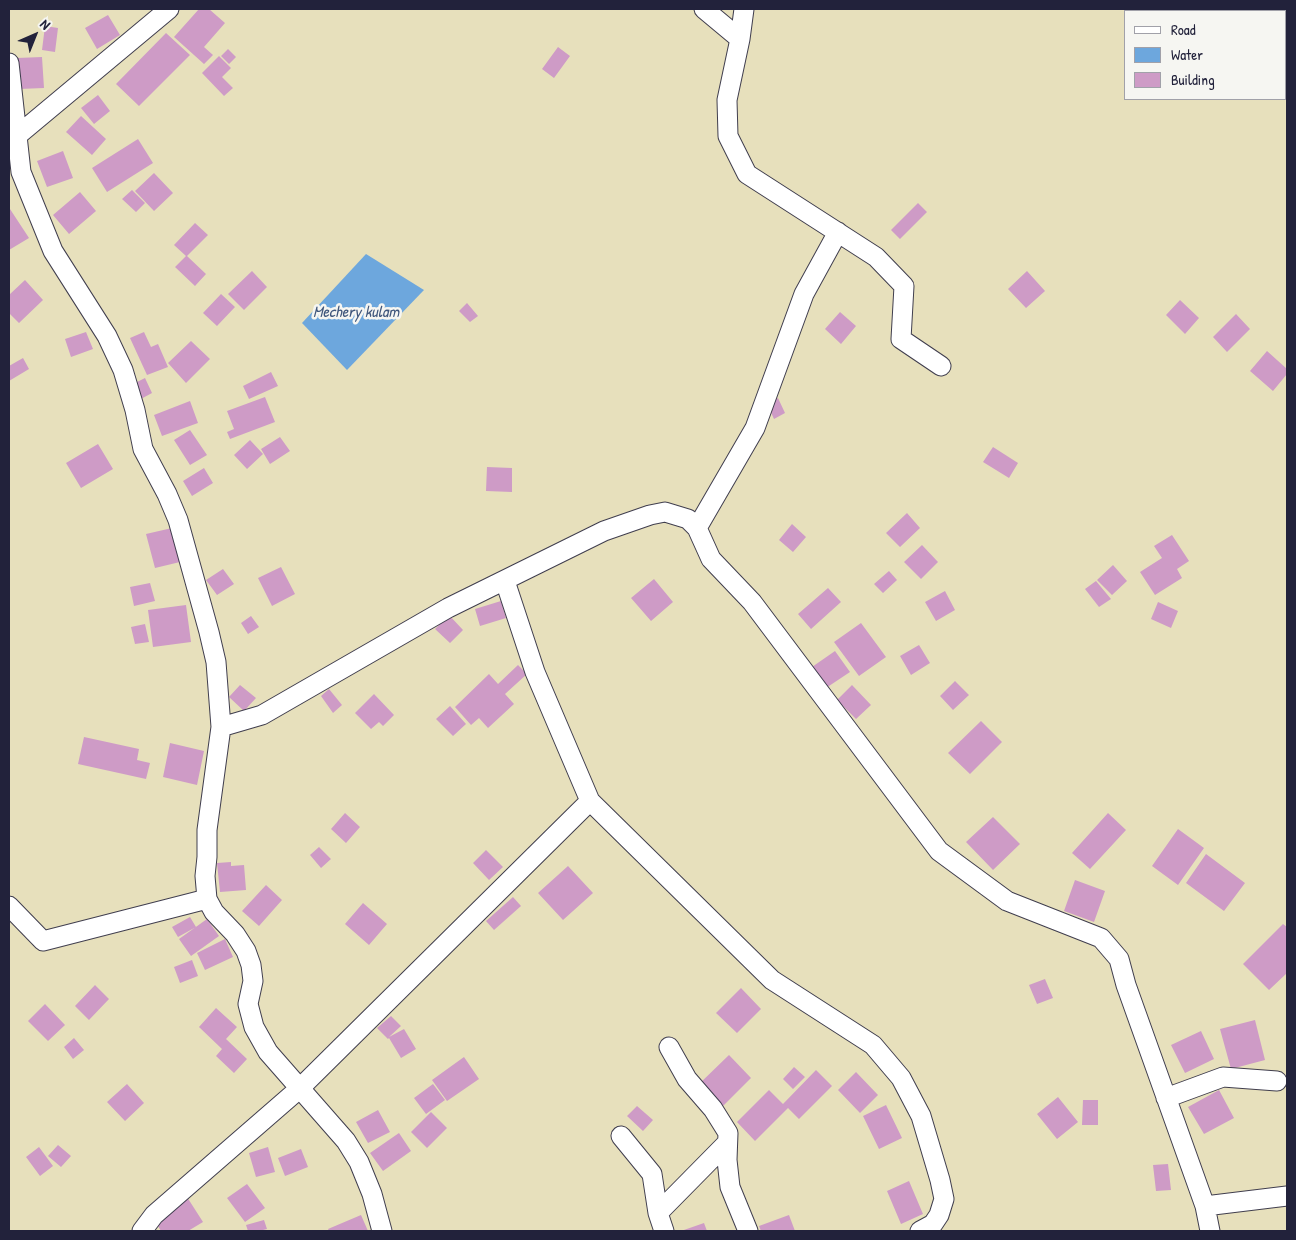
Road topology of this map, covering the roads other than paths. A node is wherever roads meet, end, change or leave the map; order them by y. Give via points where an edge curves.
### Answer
1 (169, 9) edge
2 (704, 9) edge
3 (744, 9) edge
4 (740, 38) junction
5 (9, 63) edge
6 (18, 135) junction
7 (15, 176) edge
8 (838, 232) junction
9 (941, 366) dead end
10 (697, 528) junction
11 (505, 581) junction
12 (221, 728) junction
13 (590, 802) junction
14 (207, 900) junction
15 (9, 906) edge
16 (669, 1047) dead end
17 (1277, 1081) dead end
18 (299, 1089) junction
19 (1166, 1098) junction
20 (621, 1136) dead end
21 (728, 1143) junction
22 (1287, 1196) edge
23 (1205, 1206) junction
24 (658, 1212) junction
25 (142, 1231) edge
26 (382, 1231) edge
27 (664, 1231) edge
28 (748, 1231) edge
29 (920, 1231) edge
30 (1210, 1231) edge

1 - 6 street
2 - 4 street
3 - 4 street
4 - 8 street via 727,100 728,136 747,174
5 - 6 street
6 - 7 street
7 - 12 street via 54,252 107,336 135,410 143,449 178,520 216,662
8 - 9 street via 876,256 904,286 901,338
8 - 10 street via 804,294 755,428
10 - 11 street via 688,519 665,512 650,515 604,531
10 - 19 street via 711,559 752,602 939,851 1006,901 1101,938 1119,959
11 - 12 street via 448,608 262,715
11 - 13 street via 534,672
12 - 14 street via 207,830 204,876
13 - 18 street
13 - 29 street via 772,980 874,1045 901,1078 921,1116 944,1199 940,1215 933,1224
14 - 15 street via 43,941
14 - 18 street via 235,934 251,964 253,981 248,1004 254,1027 268,1052
16 - 21 street via 687,1078 728,1133
17 - 19 street via 1223,1077
18 - 25 street via 154,1215
18 - 26 street via 346,1141 359,1162
19 - 23 street
20 - 24 street via 652,1174
21 - 24 street
21 - 28 street via 730,1187
22 - 23 street
23 - 30 street
24 - 27 street

